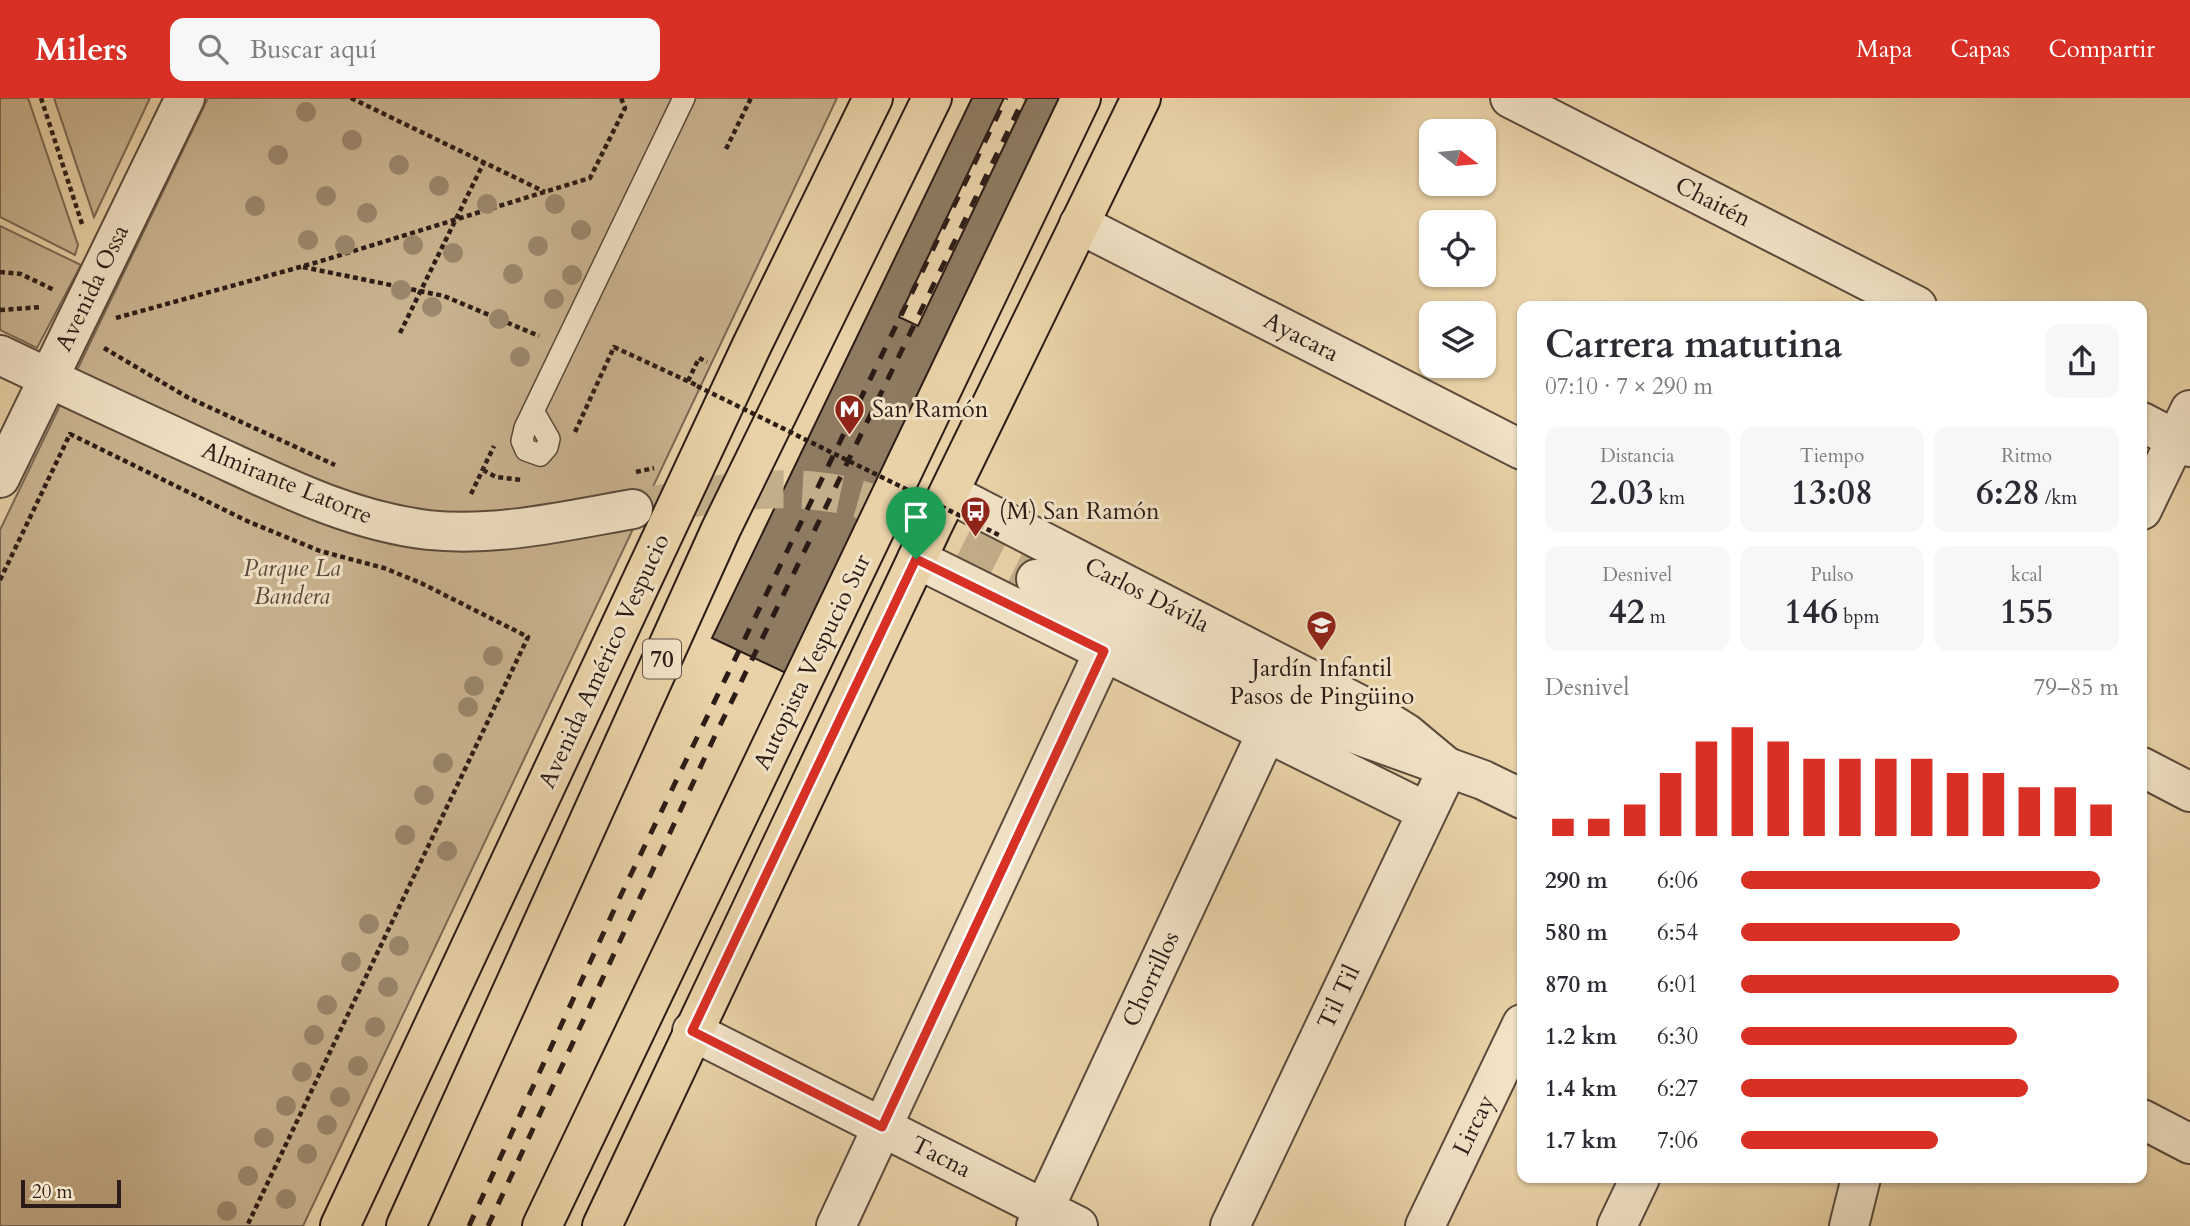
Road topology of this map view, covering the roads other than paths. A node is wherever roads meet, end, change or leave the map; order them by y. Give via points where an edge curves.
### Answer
1 (184, 98) edge
2 (684, 98) edge
3 (873, 98) edge
4 (932, 98) edge
5 (1081, 98) edge
6 (1141, 98) edge
7 (1510, 98) edge
8 (1079, 224) junction
9 (1907, 301) edge
10 (0, 355) edge
11 (49, 379) junction
12 (533, 411) dead end
13 (2147, 423) edge
14 (2185, 432) edge
15 (1517, 447) edge
16 (0, 478) edge
17 (629, 492) tunnel mouth
18 (949, 493) junction
19 (2147, 501) edge
20 (916, 559) junction
21 (1036, 579) tunnel mouth
22 (1104, 651) junction
23 (1266, 732) junction
24 (1448, 768) junction
25 (2147, 770) edge
26 (2190, 792) edge
27 (1517, 797) edge
28 (1427, 812) junction
29 (692, 1031) junction
30 (1517, 1034) edge
31 (2147, 1122) edge
32 (882, 1127) junction
33 (2190, 1144) edge
34 (1638, 1183) edge
35 (1860, 1183) edge
36 (1040, 1217) edge
37 (340, 1226) edge
38 (406, 1226) edge
39 (542, 1226) edge
40 (602, 1226) edge
41 (836, 1226) edge
42 (1079, 1226) edge
43 (1230, 1226) edge
44 (1425, 1226) edge
45 (1617, 1226) edge
46 (1849, 1226) edge

1 - 11 street, Avenida Ossa
2 - 12 lane
3 - 37 main road, Avenida Américo Vespucio via 752,345
4 - 38 main road, 70 via 721,529
5 - 39 main road, Autopista Vespucio Sur
6 - 8 main road
7 - 9 street, Chaitén
8 - 15 street, Ayacara
8 - 18 main road
10 - 11 street, Almirante Latorre
11 - 16 street, Avenida Ossa
11 - 17 street, Almirante Latorre via 293,491 389,523 499,531
13 - 14 street
14 - 19 street
18 - 20 main road
18 - 24 street, Carlos Dávila via 1366,708
20 - 22 street
20 - 29 main road
21 - 24 street, Carlos Dávila via 1353,736
22 - 23 street
22 - 32 street
23 - 28 street
23 - 36 street, Chorrillos
24 - 27 street, Carlos Dávila
24 - 28 street, Til Til
25 - 26 street
28 - 43 street, Til Til
29 - 32 street, Tacna
29 - 40 main road
30 - 44 street, Lircay
31 - 33 street
32 - 36 street, Tacna
32 - 41 street
34 - 45 street
35 - 46 street
36 - 42 street, Tacna

